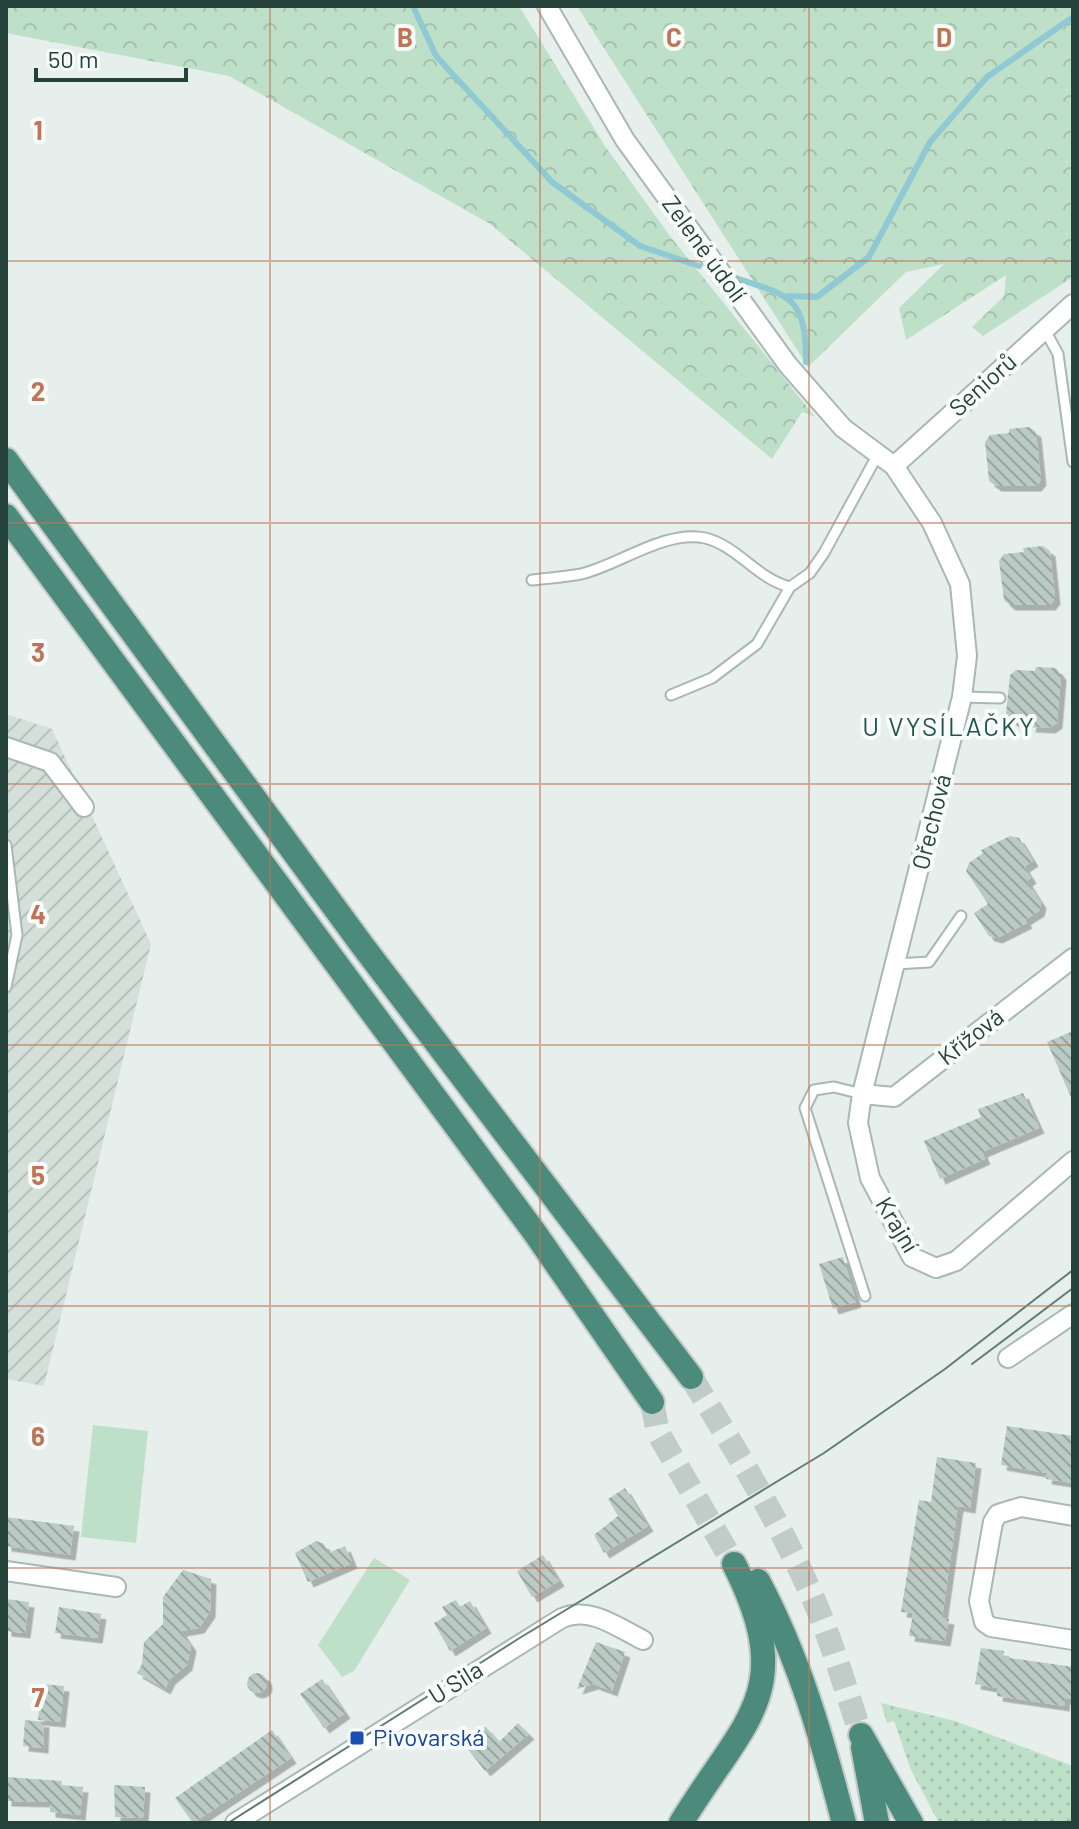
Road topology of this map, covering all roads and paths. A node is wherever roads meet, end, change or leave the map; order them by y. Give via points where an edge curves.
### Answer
1 (547, 6) edge
2 (1073, 304) edge
3 (1045, 330) junction
4 (878, 454) junction
5 (6, 460) edge
6 (1073, 462) edge
7 (894, 466) junction
8 (6, 516) edge
9 (532, 580) dead end
10 (790, 587) junction
11 (671, 695) dead end
12 (962, 697) junction
13 (1000, 698) dead end
14 (6, 747) edge
15 (84, 807) dead end
16 (6, 845) edge
17 (961, 916) dead end
18 (1073, 958) edge
19 (896, 964) junction
20 (6, 987) edge
21 (862, 1094) junction
22 (1073, 1161) edge
23 (865, 1296) dead end
24 (1073, 1314) edge
25 (1008, 1358) dead end
26 (691, 1377) tunnel mouth
27 (652, 1402) tunnel mouth
28 (1073, 1516) edge
29 (6, 1571) edge
30 (116, 1587) dead end
31 (643, 1640) dead end
32 (1073, 1640) edge
33 (235, 1823) edge
34 (681, 1823) edge
35 (844, 1823) edge
36 (877, 1823) edge
37 (911, 1823) edge

1 - 4 street, Zelené údolí via 625,140 788,365 843,428
2 - 3 street, Seniorů
3 - 6 lane via 1058,354
3 - 7 street, Seniorů
4 - 7 street, Zelené údolí
4 - 10 lane via 810,573
5 - 26 highway via 362,945
7 - 12 street, Ořechová via 932,523 960,584 967,656
8 - 27 highway via 535,1233
9 - 10 lane via 583,574 650,547 704,538
10 - 11 lane via 757,644 712,678
12 - 13 lane
12 - 19 street, Ořechová
14 - 15 street via 50,762
16 - 20 lane via 17,935
17 - 19 lane via 929,962
18 - 21 street, Křížová via 894,1097
19 - 21 street, Ořechová
21 - 22 street, Krajní via 858,1123 870,1178 912,1257 923,1264 936,1268 956,1261
21 - 23 lane via 834,1087 814,1090 805,1108
24 - 25 street
28 - 32 street via 1021,1507 998,1514 979,1601 984,1622 991,1627
29 - 30 street
31 - 33 street, U Sila via 596,1616 577,1612 562,1618
34 - 35 highway via 742,1735 758,1696 764,1664 761,1628 739,1561 785,1632 811,1701
36 - 37 highway via 861,1735

